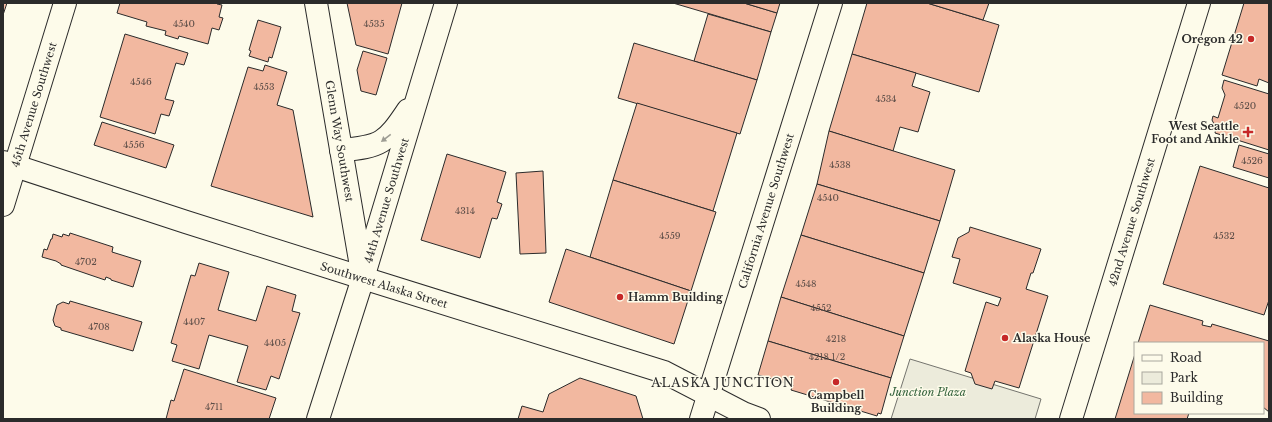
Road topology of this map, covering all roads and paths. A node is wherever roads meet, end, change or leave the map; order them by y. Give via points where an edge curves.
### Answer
1 (65, 3) edge
2 (316, 3) edge
3 (446, 3) edge
4 (831, 3) edge
5 (1199, 3) edge
6 (418, 96) junction
7 (341, 150) junction
8 (9, 164) edge
9 (3, 205) edge
10 (363, 278) junction
11 (709, 396) junction
12 (318, 419) edge
13 (701, 419) edge
14 (759, 419) edge
15 (1071, 419) edge

1 - 8 street, 45th Avenue Southwest
2 - 7 street, Glenn Way Southwest
3 - 6 street, 44th Avenue Southwest
4 - 11 street, California Avenue Southwest
5 - 15 street, 42nd Avenue Southwest
6 -> 7 street, 44th Avenue Southwest via 386,139 362,148
6 - 10 street, 44th Avenue Southwest
7 - 10 street, Glenn Way Southwest
8 - 9 street, 45th Avenue Southwest
8 - 10 street, Southwest Alaska Street
10 - 11 street, Southwest Alaska Street via 664,372
10 - 12 street, 44th Avenue Southwest
11 - 13 street, California Avenue Southwest
11 - 14 street, Southwest Alaska Street

